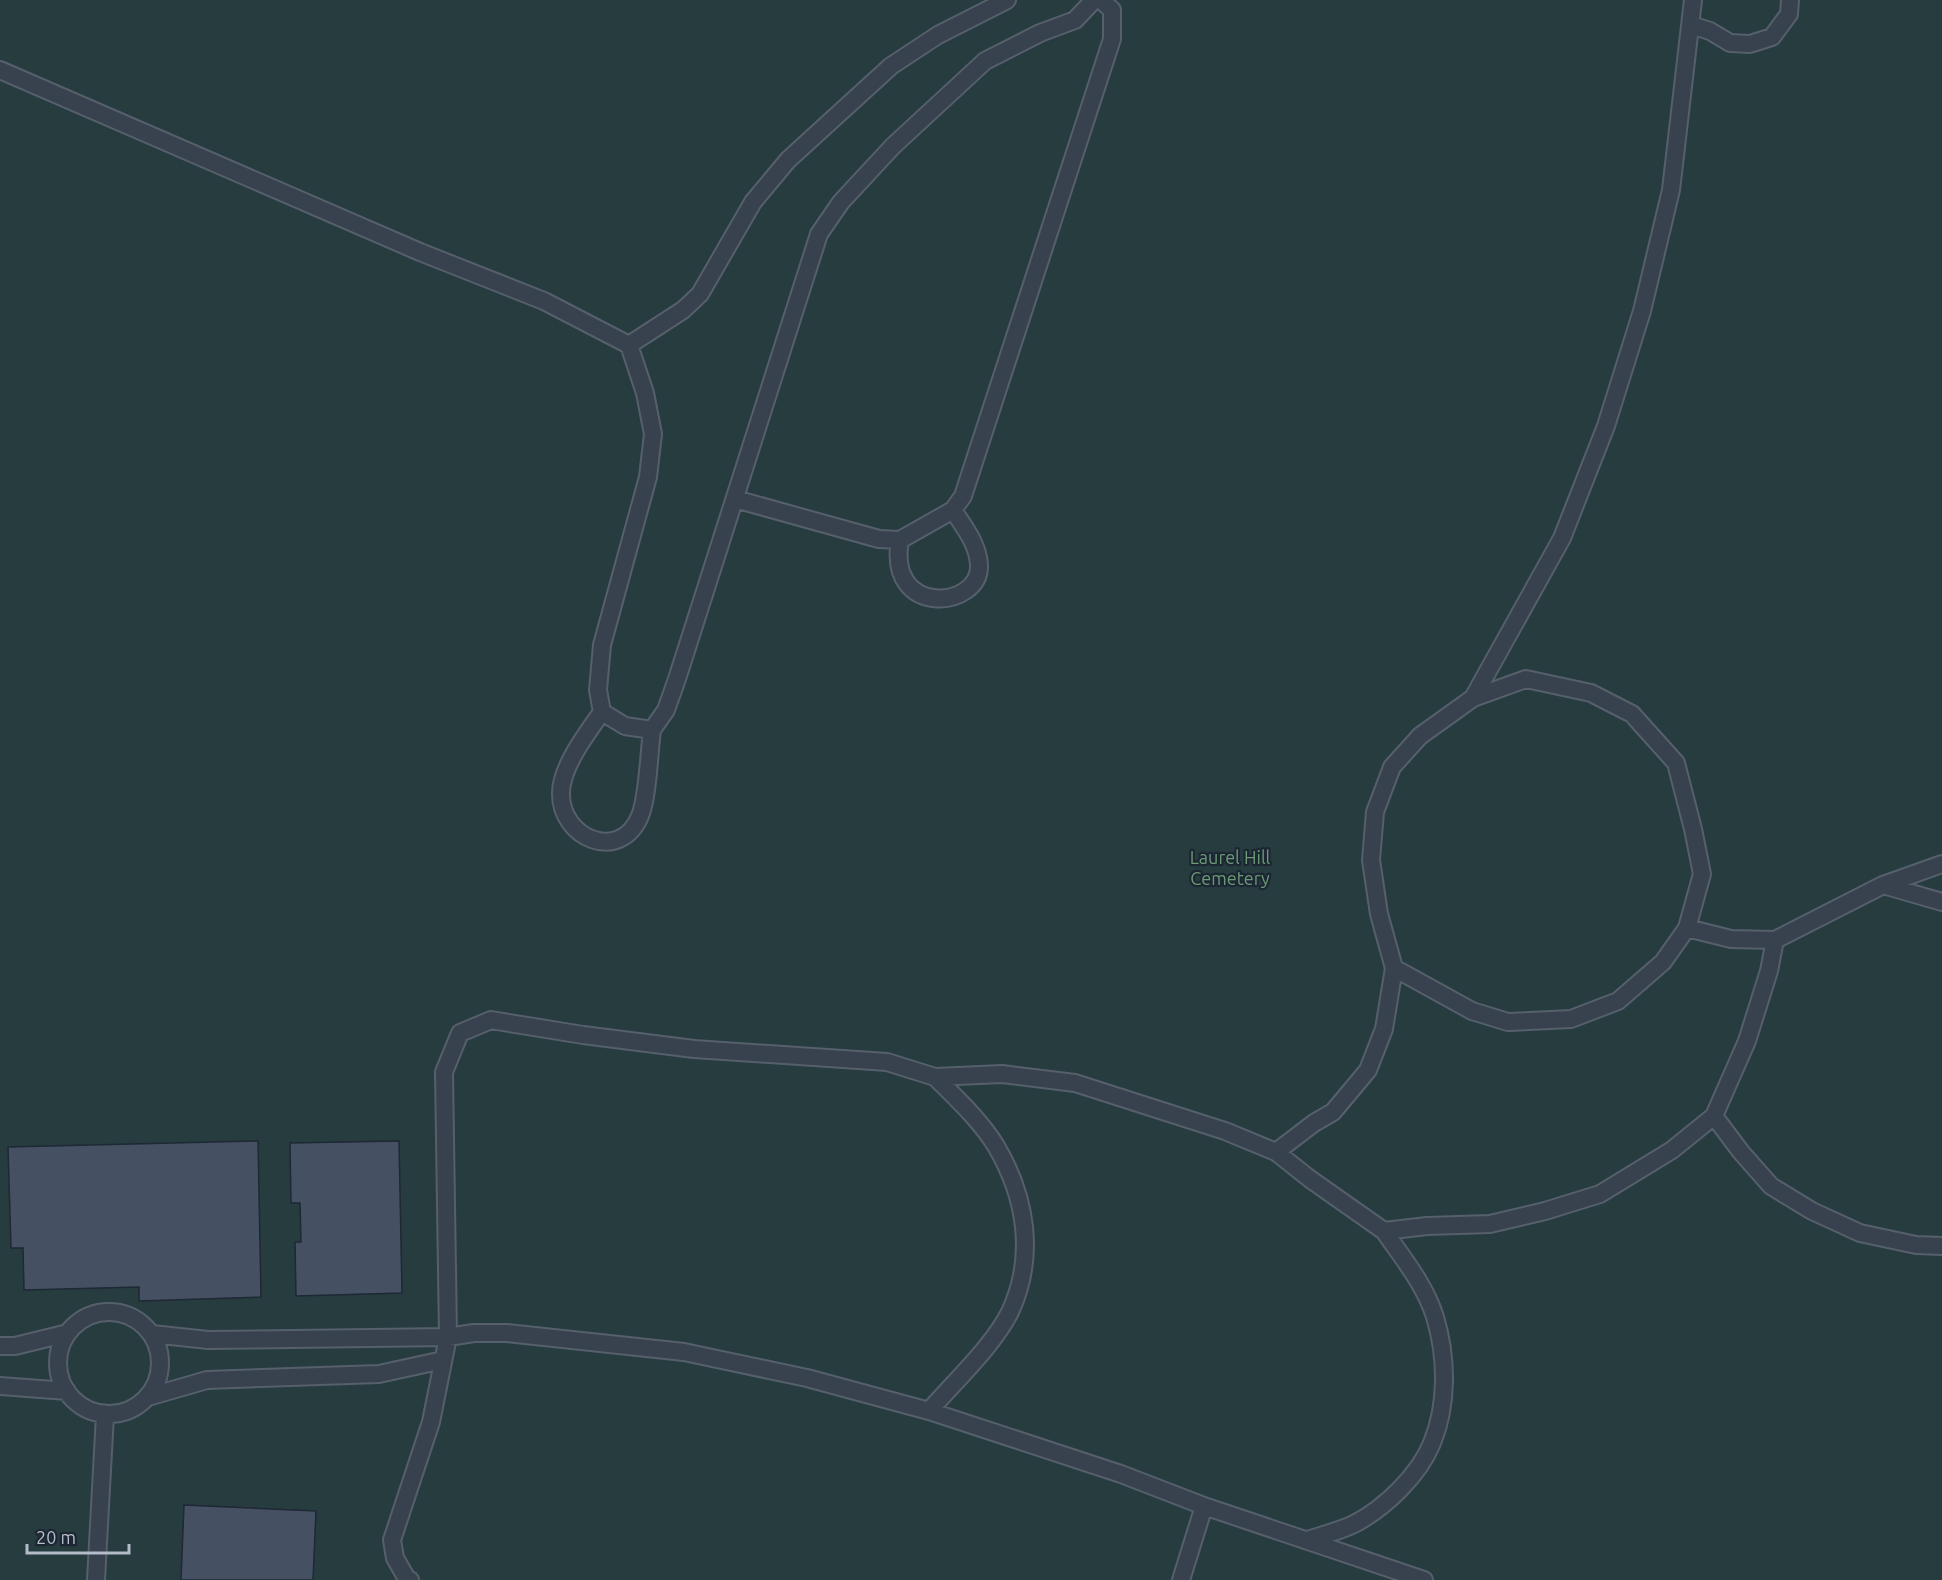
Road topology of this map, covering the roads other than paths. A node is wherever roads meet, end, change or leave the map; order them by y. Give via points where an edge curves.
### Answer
1 (1007, 0) edge
2 (1094, 0) edge
3 (1101, 0) edge
4 (1693, 0) edge
5 (1790, 0) edge
6 (1691, 24) junction
7 (0, 70) edge
8 (629, 345) junction
9 (735, 499) junction
10 (953, 510) junction
11 (900, 540) junction
12 (1473, 698) junction
13 (602, 712) junction
14 (652, 730) junction
15 (1942, 864) edge
16 (1883, 885) junction
17 (1942, 902) edge
18 (1687, 928) junction
19 (1775, 940) junction
20 (1394, 968) junction
21 (935, 1077) junction
22 (1714, 1116) junction
23 (1276, 1152) junction
24 (1384, 1231) junction
25 (1942, 1246) edge
26 (68, 1333) junction
27 (152, 1334) junction
28 (448, 1337) junction
29 (0, 1346) edge
30 (443, 1360) junction
31 (0, 1386) edge
32 (67, 1391) junction
33 (148, 1397) junction
34 (929, 1411) junction
35 (105, 1415) junction
36 (1204, 1506) junction
37 (1307, 1540) junction
38 (96, 1580) edge
39 (410, 1580) edge
40 (1181, 1580) edge
41 (1424, 1580) edge

1 - 8 lane via 938,35 891,66 788,160 753,202 700,294 683,310
2 - 9 lane via 1075,20 985,61 893,146 841,202 819,234
3 - 10 lane via 1112,10 1112,39 963,496
4 - 6 lane
5 - 6 lane via 1789,14 1772,37 1750,44 1730,43
6 - 12 lane via 1671,190 1642,311 1606,426 1562,537
7 - 8 lane via 420,252 544,301
8 - 13 lane via 653,434 648,477 602,645 598,690
9 - 11 lane via 879,539
9 - 14 lane via 666,710
10 - 11 lane
10 - 11 lane via 968,532 979,567 975,580 964,591 949,599 930,599 912,590 902,574
12 - 18 lane via 1526,679 1591,693 1632,714 1676,763 1693,829 1702,874
12 - 20 lane via 1420,736 1392,767 1375,812 1371,860 1379,914
13 - 14 lane via 625,726
13 - 14 lane via 565,774 561,794 565,815 578,832 595,841 615,842 628,834 640,816
15 - 16 lane
16 - 17 lane
16 - 19 lane
18 - 19 lane via 1731,939
18 - 20 lane via 1663,962 1618,1001 1571,1018 1508,1022 1472,1011
19 - 22 lane via 1747,1041
20 - 23 lane via 1384,1029 1368,1070 1333,1112
21 - 23 lane via 1002,1074 1075,1083 1225,1131
21 - 28 lane via 887,1062 694,1049 491,1020 460,1033 444,1072
21 - 34 lane via 970,1112 995,1145 1017,1192 1026,1239 1023,1277 1009,1313 992,1340
22 - 24 lane via 1672,1150 1600,1194 1490,1224
22 - 25 lane via 1771,1186 1812,1211 1860,1233 1916,1245
23 - 24 lane
24 - 37 lane via 1419,1283 1435,1316 1444,1361 1443,1401 1432,1443 1414,1473 1385,1504 1353,1524
26 - 27 lane via 79,1321 110,1312 126,1314
26 - 29 lane
26 - 32 lane via 60,1348 58,1364
27 - 28 lane via 208,1340
27 - 33 lane via 161,1365
28 - 30 lane
28 - 34 lane via 507,1333 684,1352 807,1378
30 - 33 lane via 379,1374 207,1380
30 - 39 lane via 431,1422 392,1540 395,1558
31 - 32 lane
32 - 35 lane via 84,1408
33 - 35 lane via 134,1408
34 - 36 lane
35 - 38 lane
36 - 37 lane
36 - 40 lane
37 - 41 lane

